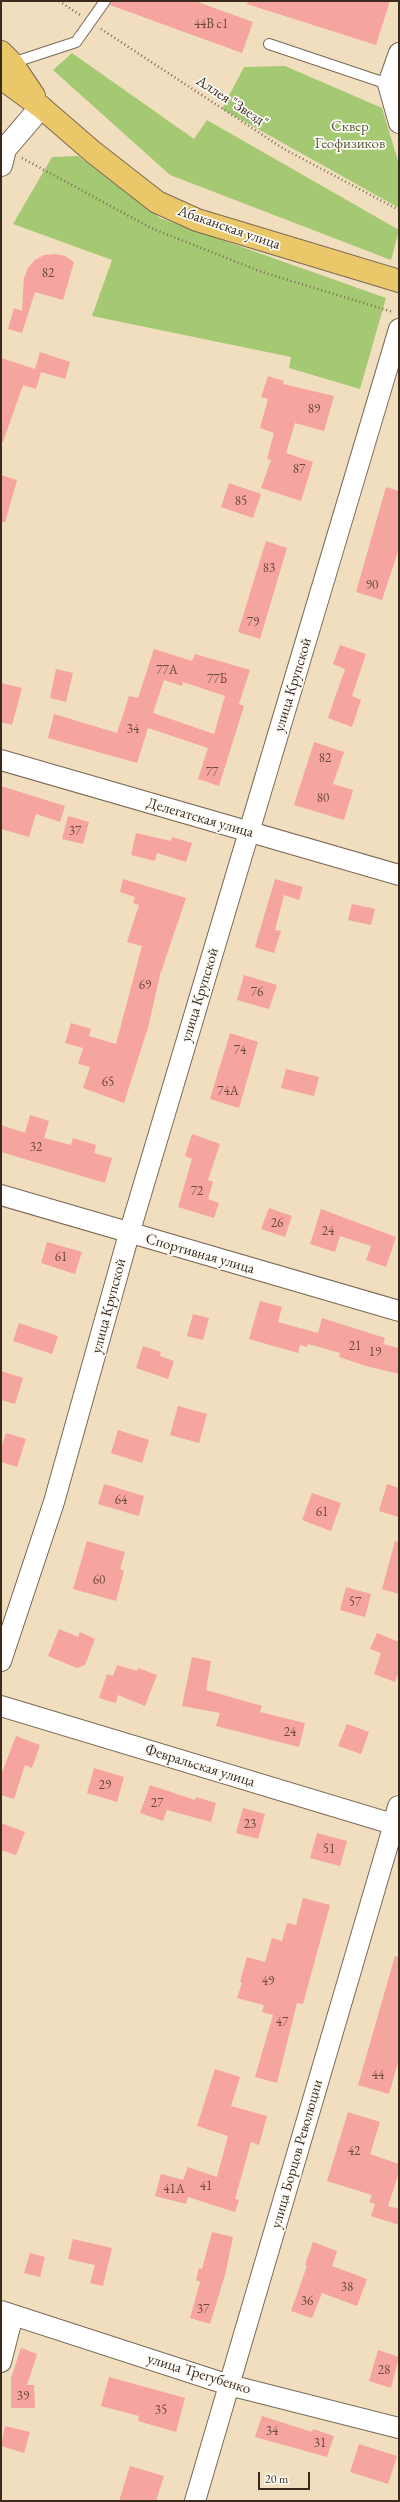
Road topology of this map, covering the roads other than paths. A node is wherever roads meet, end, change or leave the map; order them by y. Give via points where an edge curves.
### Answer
1 (105, 1) edge
2 (269, 44) dead end
3 (399, 53) edge
4 (5, 65) edge
5 (388, 84) junction
6 (41, 107) junction
7 (399, 123) edge
8 (1, 165) edge
9 (399, 281) edge
10 (399, 329) edge
11 (1, 760) edge
12 (248, 832) junction
13 (399, 875) edge
14 (1, 1196) edge
15 (129, 1234) junction
16 (399, 1311) edge
17 (1, 1661) edge
18 (1, 1706) edge
19 (397, 1819) edge
20 (7, 2313) edge
21 (1, 2362) edge
22 (229, 2385) junction
23 (399, 2428) edge
24 (196, 2501) edge

1 - 4 lane via 76,42
2 - 5 lane
3 - 5 street
4 - 6 main road, Абаканская улица
5 - 7 street
6 - 8 street via 5,149
6 - 9 main road, Абаканская улица via 93,152 158,202 197,220
10 - 12 street, улица Крупской
11 - 12 street, Делегатская улица
12 - 13 street, Делегатская улица
12 - 15 street, улица Крупской
14 - 15 street, Спортивная улица
15 - 16 street, Спортивная улица
15 - 17 street, улица Крупской via 54,1502
18 - 19 street, Февральская улица
19 - 22 street, улица Борцов Революции
20 - 21 street
20 - 22 street, улица Трегубенко
22 - 23 street, улица Трегубенко
22 - 24 street, улица Борцов Революции

